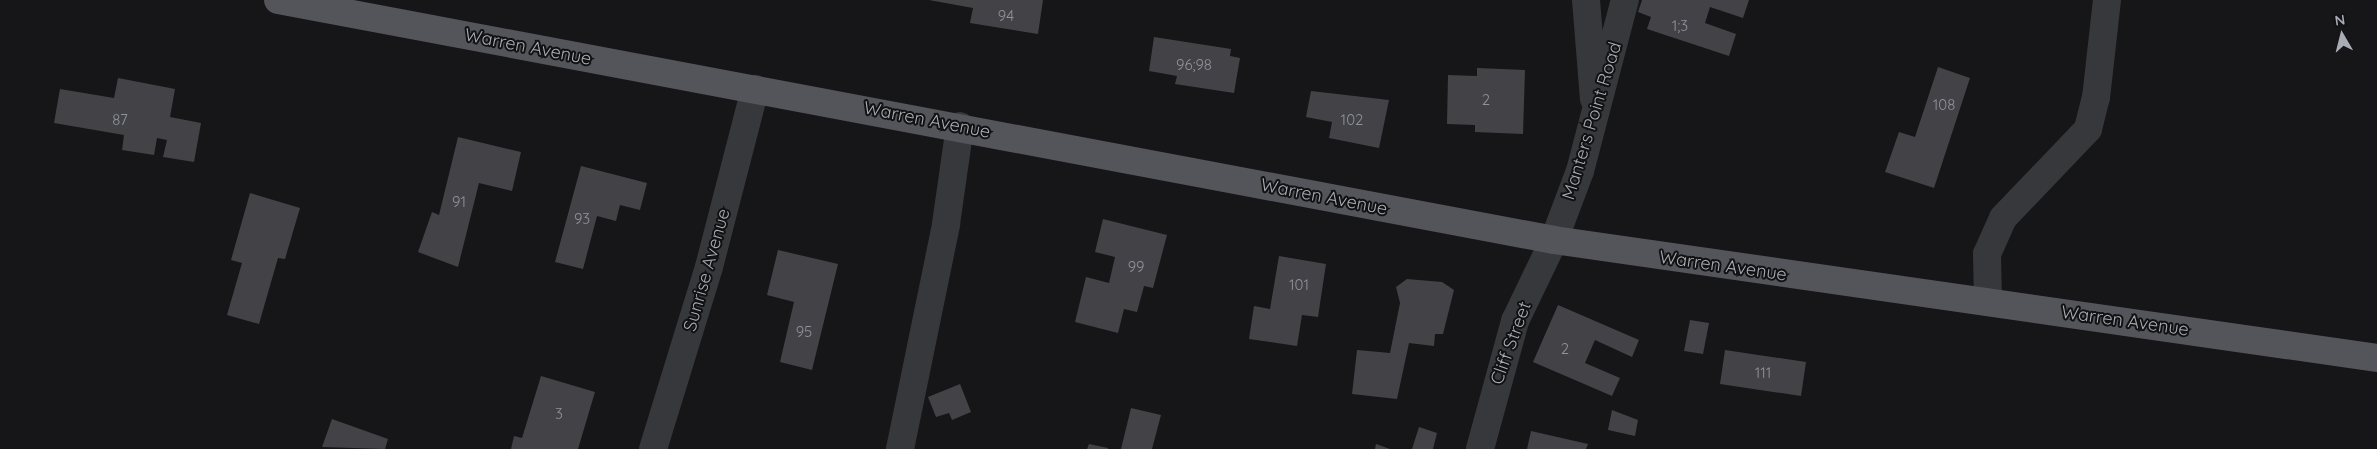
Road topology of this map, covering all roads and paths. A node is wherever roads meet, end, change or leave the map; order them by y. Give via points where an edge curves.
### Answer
1 (278, 0) edge
2 (1586, 0) edge
3 (1625, 0) edge
4 (2107, 0) edge
5 (755, 88) junction
6 (1596, 108) junction
7 (960, 126) junction
8 (1554, 240) junction
9 (1988, 302) junction
10 (2377, 358) edge
11 (653, 449) edge
12 (900, 449) edge
13 (1480, 449) edge

1 - 5 main road, Warren Avenue
2 - 6 street
3 - 6 street, Manters Point Road
4 - 9 street via 2096,98 2088,129 2002,218 1987,254
5 - 7 main road, Warren Avenue
5 - 11 street, Sunrise Avenue via 709,267
6 - 8 street, Manters Point Road via 1580,171
7 - 8 main road, Warren Avenue
7 - 12 street via 946,224
8 - 9 main road, Warren Avenue
8 - 13 street, Cliff Street via 1515,321
9 - 10 main road, Warren Avenue

